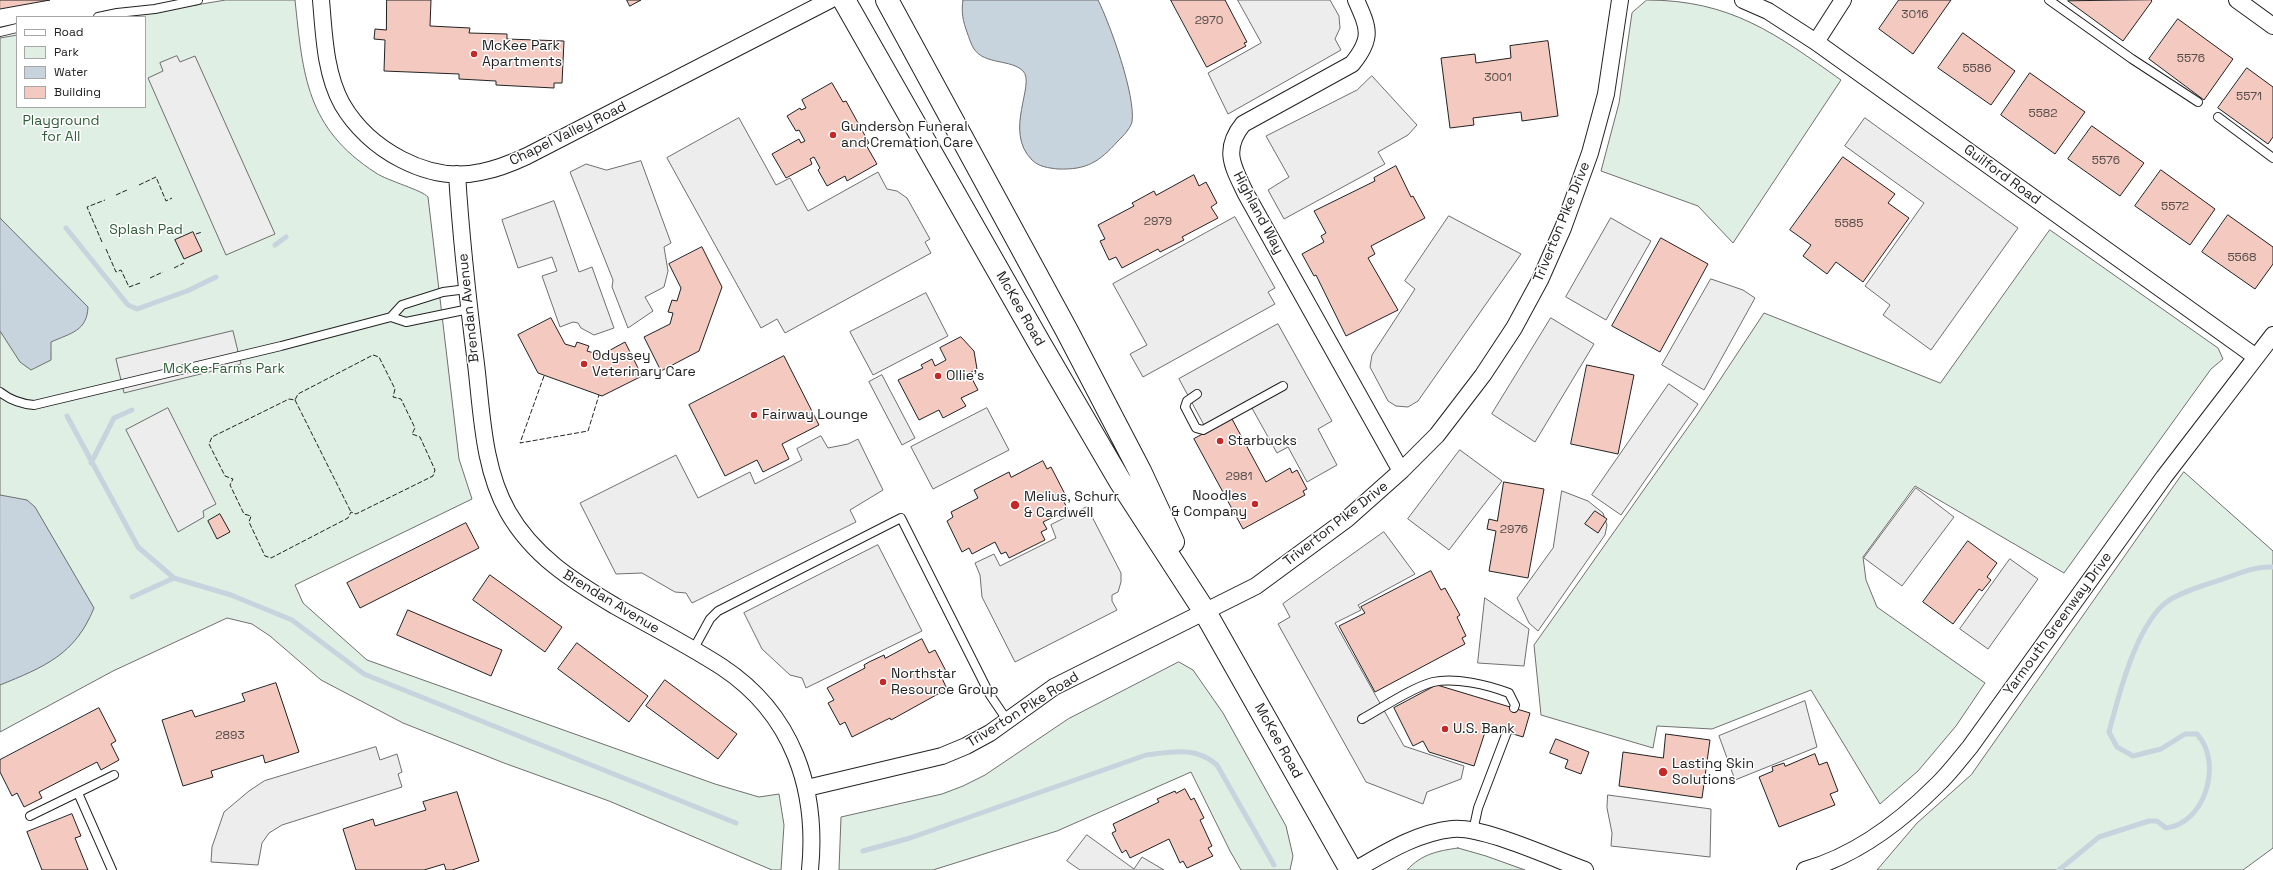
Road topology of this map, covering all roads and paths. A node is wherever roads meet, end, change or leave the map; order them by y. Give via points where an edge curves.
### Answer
1 (198, 0) edge
2 (321, 0) edge
3 (830, 0) edge
4 (844, 0) edge
5 (887, 0) edge
6 (1356, 0) edge
7 (1620, 0) edge
8 (1743, 0) edge
9 (1843, 0) edge
10 (2049, 0) edge
11 (2237, 0) edge
12 (102, 16) edge
13 (2273, 26) edge
14 (16, 28) edge
15 (0, 32) edge
16 (1816, 42) junction
17 (2198, 102) dead end
18 (2218, 118) dead end
19 (2273, 158) edge
20 (457, 174) junction
21 (467, 289) junction
22 (469, 309) junction
23 (392, 317) junction
24 (2273, 335) edge
25 (2256, 357) junction
26 (1283, 386) dead end
27 (0, 392) edge
28 (1198, 394) dead end
29 (1402, 471) junction
30 (1205, 612) junction
31 (693, 650) junction
32 (1514, 708) dead end
33 (1362, 719) dead end
34 (1007, 720) junction
35 (1507, 732) dead end
36 (114, 775) dead end
37 (807, 788) junction
38 (78, 793) junction
39 (30, 816) dead end
40 (1473, 831) junction
41 (112, 870) edge
42 (810, 870) edge
43 (1351, 870) edge
44 (1354, 870) edge
45 (1585, 870) edge
46 (1805, 870) edge

1 - 12 lane
2 - 20 street, Chapel Valley Road via 326,53 334,85 342,104 354,120 381,147 396,157 435,172
3 - 20 street, Chapel Valley Road via 509,164 480,173
4 - 30 main road, McKee Road via 1120,481
5 - 30 main road, McKee Road via 994,194 1140,471
6 - 29 street, Highland Way via 1368,36 1364,50 1347,68 1243,124 1234,135 1231,157 1246,194
7 - 29 street, Triverton Pike Drive via 1606,94 1590,153 1563,228 1540,280 1484,375 1437,435
8 - 16 street, Guilford Road via 1768,11
9 - 16 street
10 - 17 lane
11 - 13 street
14 - 15 lane
16 - 25 street, Guilford Road
18 - 19 lane
20 - 21 street, Brendan Avenue
21 - 22 street, Brendan Avenue
21 - 23 lane via 443,292 402,305
22 - 23 lane via 406,322
22 - 31 street, Brendan Avenue via 486,446 494,482 508,512 526,538 558,571
23 - 27 lane via 34,405 24,404
24 - 25 street, Yarmouth Greenway Drive
25 - 46 street, Yarmouth Greenway Drive via 2164,477 1970,747 1937,786 1904,816 1858,847
26 - 28 lane via 1203,430 1196,428 1185,407 1187,401
29 - 30 street, Triverton Pike Drive via 1347,519 1256,586
30 - 34 street, Triverton Pike Road via 1054,687
30 - 43 main road, McKee Road
31 - 34 lane via 710,619 718,611 901,518 990,695
31 - 37 street, Brendan Avenue via 729,672 751,691 774,717 793,749
32 - 33 lane via 1509,693 1489,685 1444,680 1423,686
34 - 37 street, Triverton Pike Road via 966,746 942,756
35 - 40 lane via 1478,808
36 - 38 lane
37 - 42 street, Brendan Avenue via 812,826
38 - 39 lane
38 - 41 lane
40 - 44 street via 1454,828 1430,833
40 - 45 street

